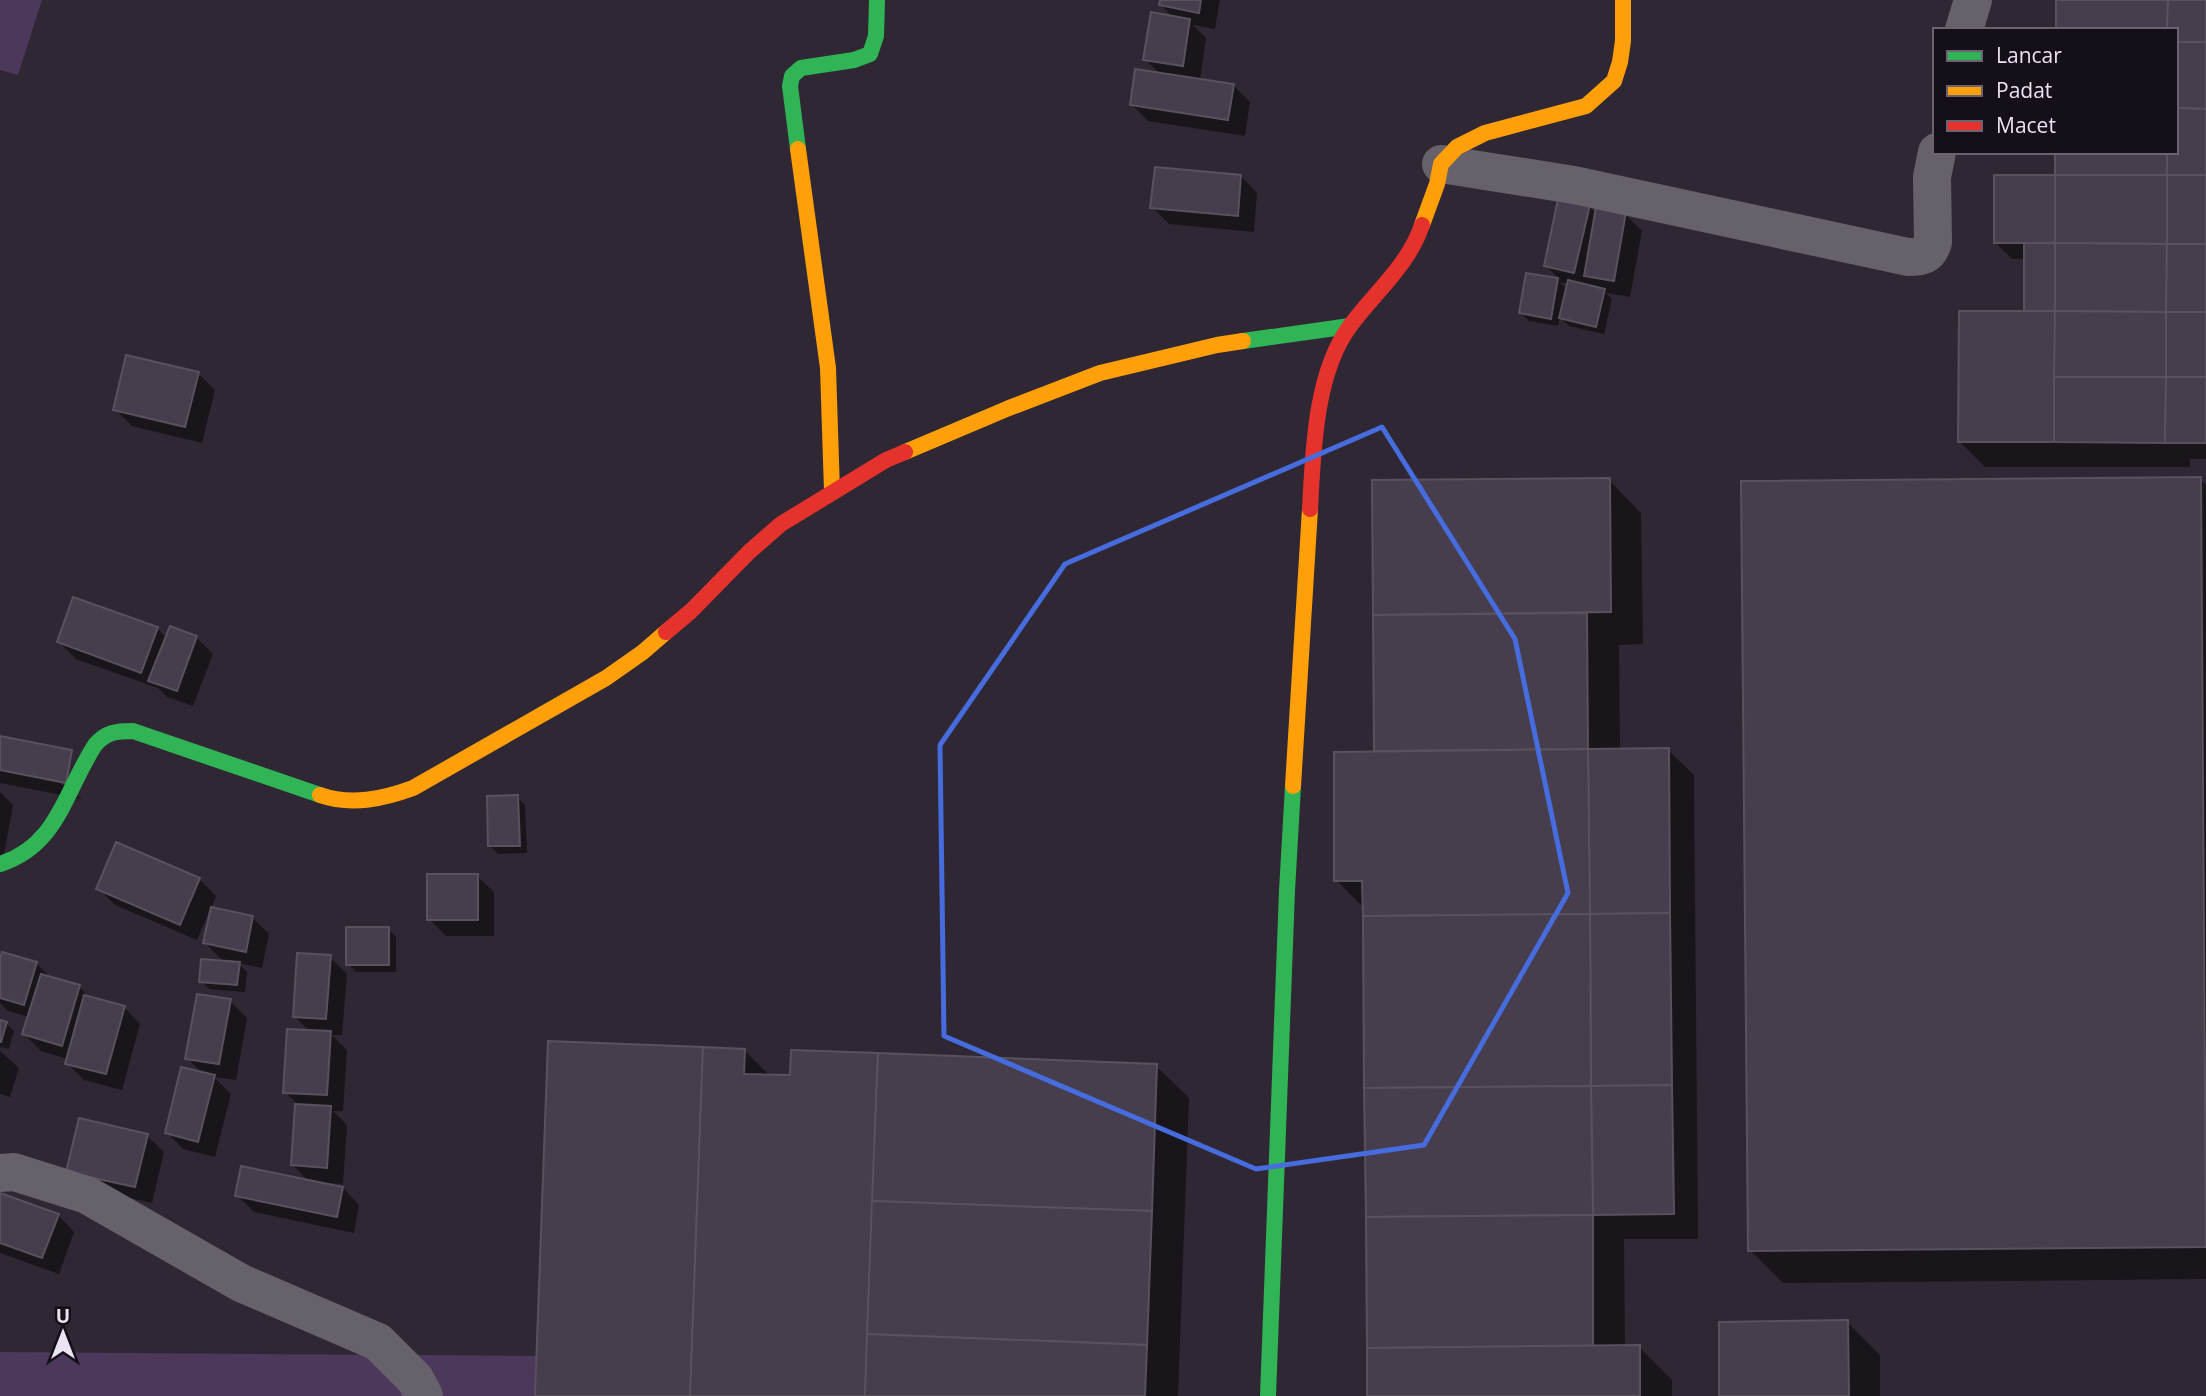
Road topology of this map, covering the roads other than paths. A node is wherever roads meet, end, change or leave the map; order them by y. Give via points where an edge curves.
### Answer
1 (877, 0) edge
2 (1623, 0) edge
3 (1973, 0) edge
4 (1965, 28) edge
5 (1937, 154) edge
6 (1441, 164) junction
7 (1350, 326) junction
8 (832, 491) junction
9 (0, 864) edge
10 (0, 1173) edge
11 (424, 1396) edge
12 (1268, 1396) edge

1 - 8 street via 876,36 870,54 801,68 792,76 790,86 828,369
2 - 6 street via 1620,62 1614,81 1601,93 1586,106 1485,133 1457,146
3 - 4 street
5 - 6 street via 1932,177 1933,242 1930,251 1919,257 1574,185
6 - 7 street via 1408,257
7 - 8 street via 1217,345 1100,373 886,460
7 - 12 street via 1336,348 1326,380 1312,471 1287,891
8 - 9 street via 781,524 643,652 606,678 412,788 383,799 332,799 133,731 112,732 95,744 44,839 29,853
10 - 11 street via 14,1172 87,1195 241,1283 378,1342 415,1379

